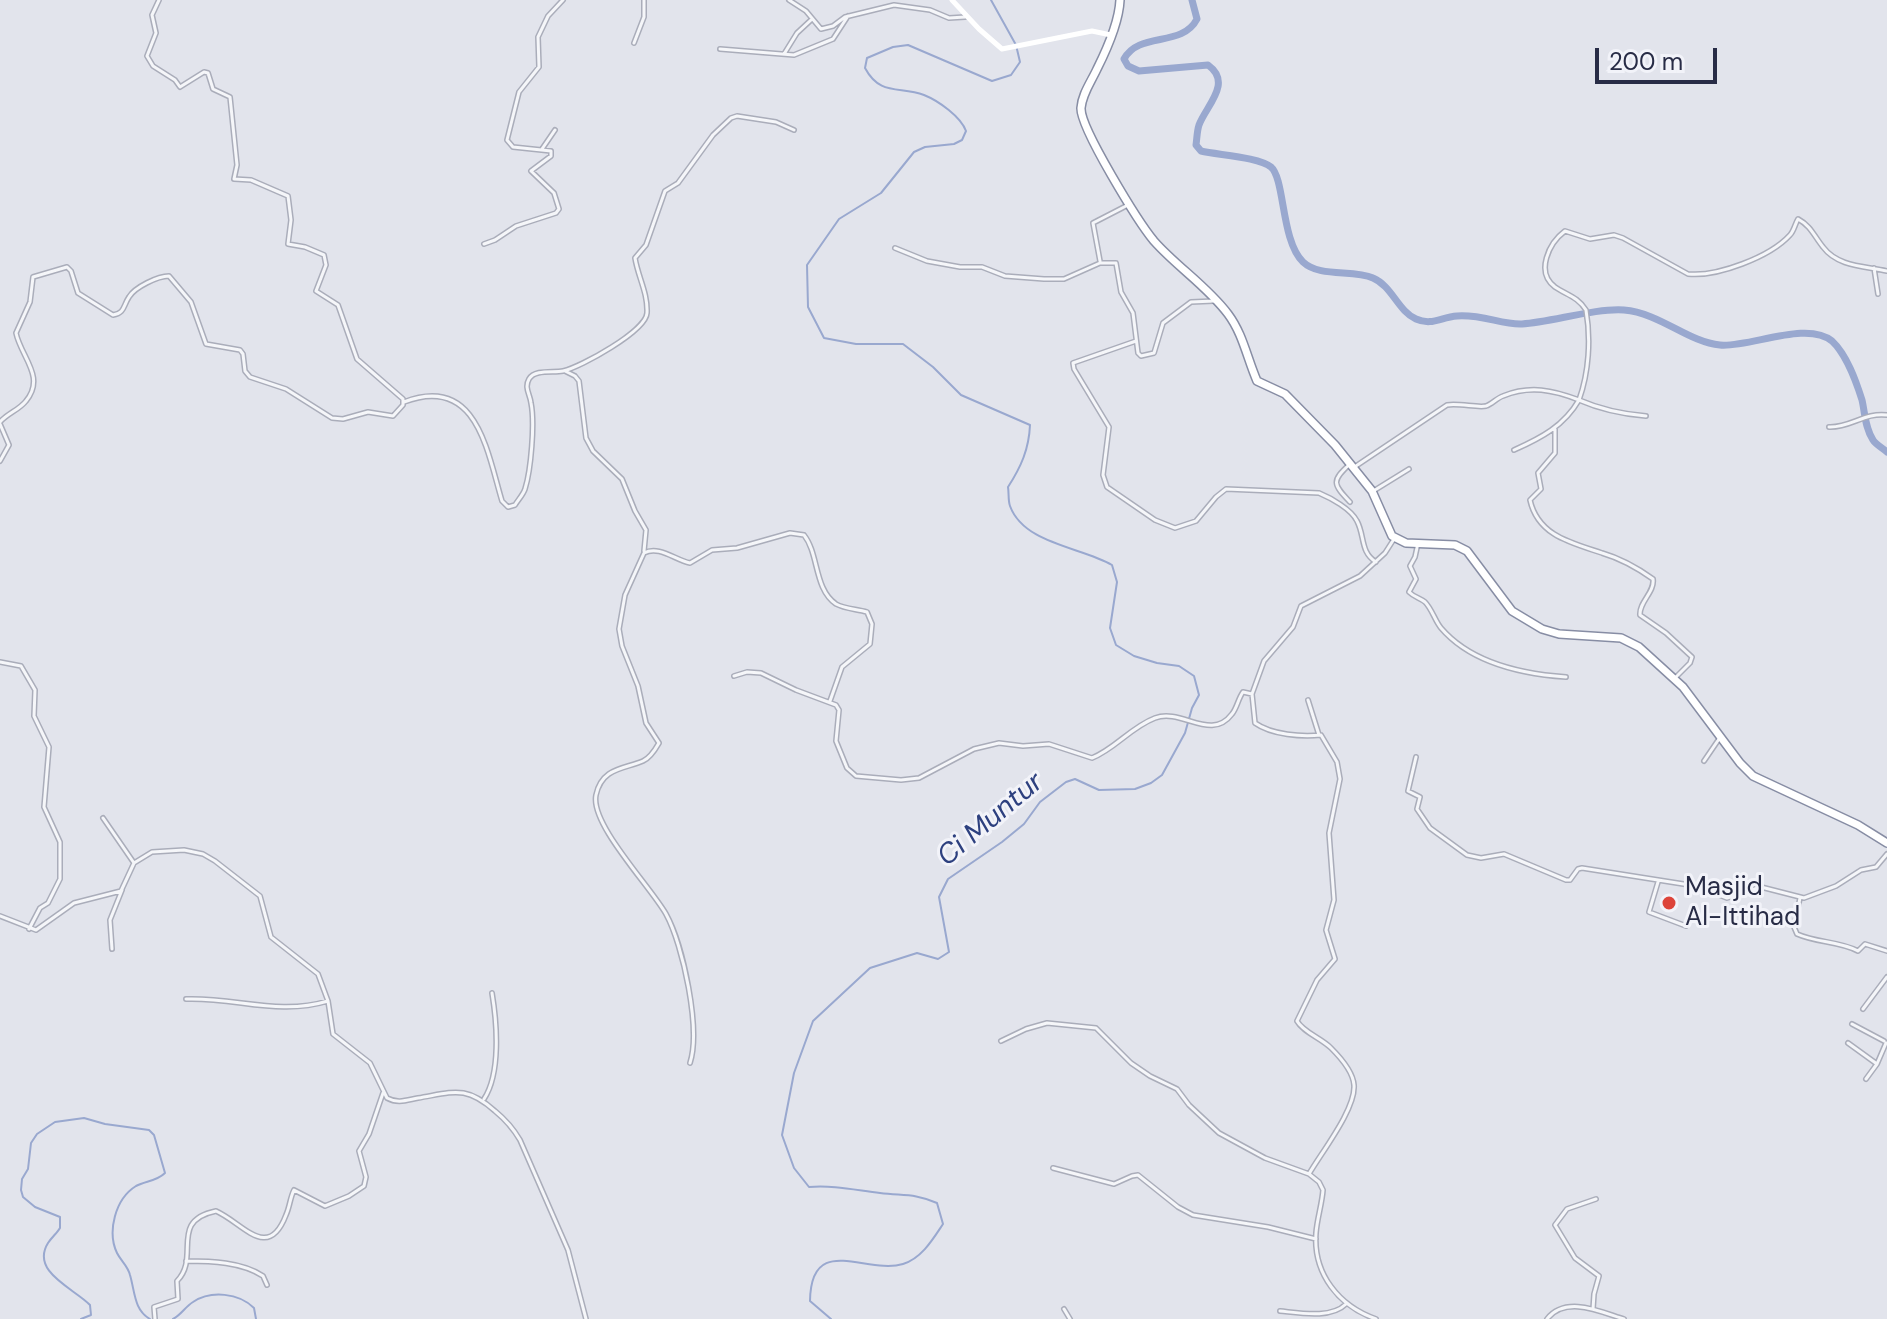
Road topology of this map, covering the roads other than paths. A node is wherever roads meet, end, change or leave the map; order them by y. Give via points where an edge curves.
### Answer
1 (159, 0) edge
2 (563, 0) edge
3 (644, 0) edge
4 (789, 0) edge
5 (952, 0) edge
6 (1120, 0) edge
7 (848, 16) junction
8 (969, 16) junction
9 (812, 19) junction
10 (1111, 35) junction
11 (634, 43) dead end
12 (720, 49) dead end
13 (784, 54) junction
14 (555, 130) dead end
15 (794, 130) dead end
16 (542, 149) junction
17 (1129, 204) junction
18 (484, 244) dead end
19 (895, 248) dead end
20 (1100, 263) junction
21 (1874, 268) junction
22 (1887, 271) edge
23 (1878, 294) dead end
24 (1217, 301) junction
25 (1136, 341) junction
26 (565, 371) junction
27 (1579, 400) junction
28 (404, 402) junction
29 (1887, 415) edge
30 (1646, 416) dead end
31 (0, 423) edge
32 (1829, 427) dead end
33 (1555, 429) junction
34 (1514, 450) dead end
35 (0, 461) edge
36 (1352, 466) junction
37 (1409, 469) dead end
38 (1372, 491) junction
39 (1350, 502) dead end
40 (1394, 539) junction
41 (1418, 543) junction
42 (644, 553) junction
43 (1376, 562) junction
44 (0, 662) edge
45 (734, 676) dead end
46 (1566, 677) dead end
47 (1674, 679) junction
48 (1252, 694) junction
49 (1308, 700) dead end
50 (830, 701) junction
51 (1319, 735) junction
52 (1722, 736) junction
53 (1416, 757) dead end
54 (1704, 761) dead end
55 (103, 818) dead end
56 (1887, 843) edge
57 (1887, 854) edge
58 (134, 863) junction
59 (1658, 882) junction
60 (122, 890) junction
61 (1800, 898) junction
62 (0, 916) edge
63 (1686, 926) dead end
64 (29, 929) junction
65 (112, 949) dead end
66 (1887, 951) edge
67 (1887, 977) edge
68 (492, 993) dead end
69 (186, 999) dead end
70 (328, 1001) junction
71 (1863, 1009) dead end
72 (1852, 1024) dead end
73 (1001, 1041) dead end
74 (1848, 1043) dead end
75 (1886, 1043) edge
76 (690, 1063) dead end
77 (1877, 1064) junction
78 (1866, 1079) dead end
79 (383, 1093) junction
80 (483, 1100) junction
81 (1053, 1168) dead end
82 (1309, 1174) junction
83 (1596, 1199) dead end
84 (1316, 1239) junction
85 (186, 1261) junction
86 (267, 1285) dead end
87 (1346, 1304) junction
88 (1064, 1309) dead end
89 (1593, 1309) junction
90 (1280, 1311) dead end
91 (155, 1319) edge
92 (586, 1319) edge
93 (1070, 1319) edge
94 (1376, 1319) edge
95 (1547, 1319) edge
96 (1624, 1319) edge

1 - 28 street via 148,59 180,87 208,73 215,91 230,97 234,179 251,180 288,196 288,244 324,255 326,265 316,291 338,305 357,359
2 - 16 street via 538,35 539,67 519,92 507,140 513,147
3 - 11 street
4 - 9 street
5 - 8 main road
6 - 10 highway
7 - 8 street via 894,5 949,18
7 - 9 street via 821,29
7 - 13 street via 833,39
8 - 10 main road via 996,45 1008,48 1092,31
9 - 13 street
10 - 17 highway via 1081,112
12 - 13 street
14 - 16 street
15 - 26 street via 735,116 713,135 678,183 665,191 646,245 635,257 646,296 645,321
16 - 18 street via 552,154 531,171 554,193 559,209
17 - 20 street via 1093,223
17 - 24 highway via 1154,240
19 - 20 street via 927,261 1044,279 1064,279
20 - 25 street via 1117,264
21 - 22 street
21 - 23 street
21 - 27 street via 1832,257 1798,219 1781,243 1744,263 1698,275 1614,235 1590,239 1565,231 1549,249 1545,268 1554,286 1586,310 1585,383
24 - 25 street via 1191,302 1163,323 1154,354 1140,355
24 - 36 highway via 1237,327 1257,381 1285,394
25 - 43 street via 1073,363 1109,427 1103,475 1107,487 1175,528 1196,521 1226,489 1319,493 1355,518 1365,551
26 - 28 street via 533,374 526,385 532,404 526,484 511,507 502,501 480,429 467,410 433,396
26 - 42 street via 579,381 591,449 622,479 646,530
27 - 30 street via 1609,413
27 - 33 street
27 - 36 street via 1530,389 1486,406 1447,405
28 - 31 street via 393,416 368,412 335,420 283,387 252,379 240,350 206,344 191,302 169,276 132,293 123,311 113,315 76,291 67,267 33,277 30,302 16,333 35,383 25,402
29 - 32 street
31 - 35 street via 9,445
33 - 34 street
33 - 47 street via 1555,453 1538,473 1541,489 1530,504 1556,538 1603,553 1653,579 1640,615 1692,657
36 - 38 highway
36 - 39 street via 1335,482
37 - 38 street
38 - 40 highway
40 - 41 highway
40 - 43 street
41 - 46 street via 1410,566 1416,579 1409,592 1424,601 1457,644 1494,663
41 - 47 highway via 1467,551 1505,603 1531,624 1559,634 1628,641
42 - 50 street via 653,550 690,563 712,550 790,533 804,535 832,599 867,612 871,620 870,644 842,667
42 - 76 street via 625,595 619,629 646,723 659,743 646,759 606,778 596,794 612,842 672,927 693,1021
43 - 48 street via 1347,584 1304,603 1293,627 1264,661
44 - 64 street via 21,666 36,693 34,716 50,752 44,807 60,842 60,879
45 - 50 street via 758,672
47 - 52 highway
48 - 50 street via 1243,692 1225,722 1207,726 1159,716 1137,725 1092,758 1049,744 994,744 919,778 896,780 849,771 836,741 839,708
48 - 51 street via 1257,725
49 - 51 street
51 - 82 street via 1340,774 1329,833 1334,900 1326,930 1335,959 1313,986 1297,1023 1336,1054 1354,1089
52 - 54 street
52 - 56 highway via 1757,779
53 - 59 street via 1409,792 1420,797 1416,808 1428,826 1459,851 1481,858 1504,854 1566,880 1582,868
55 - 58 street
57 - 61 street via 1876,867
58 - 60 street
58 - 70 street via 152,852 175,849 215,861 260,896 271,937 314,969
59 - 61 street via 1696,886 1727,898 1761,887
59 - 63 street via 1649,912
60 - 64 street via 74,903 38,929
60 - 65 street via 110,920
61 - 66 street via 1797,934 1858,951 1865,944
62 - 64 street
67 - 71 street
68 - 80 street via 497,1036 490,1087
69 - 70 street via 285,1009
70 - 79 street via 333,1034 370,1063
72 - 75 street
73 - 82 street via 1047,1023 1096,1028 1131,1063 1177,1089 1219,1133
74 - 77 street
75 - 77 street
77 - 78 street
79 - 80 street via 394,1102 464,1092
79 - 85 street via 359,1151 366,1177 361,1189 325,1206 294,1190 282,1223 269,1238 210,1212 189,1226
80 - 92 street via 520,1140 568,1250
81 - 84 street via 1114,1184 1138,1175 1193,1215
82 - 84 street via 1323,1190
83 - 89 street via 1567,1209 1555,1223 1575,1258 1599,1276
84 - 87 street via 1326,1281
85 - 86 street via 252,1270
85 - 91 street via 177,1281 178,1299 154,1307
87 - 90 street via 1325,1314
87 - 94 street
88 - 93 street
89 - 95 street via 1565,1308
89 - 96 street

